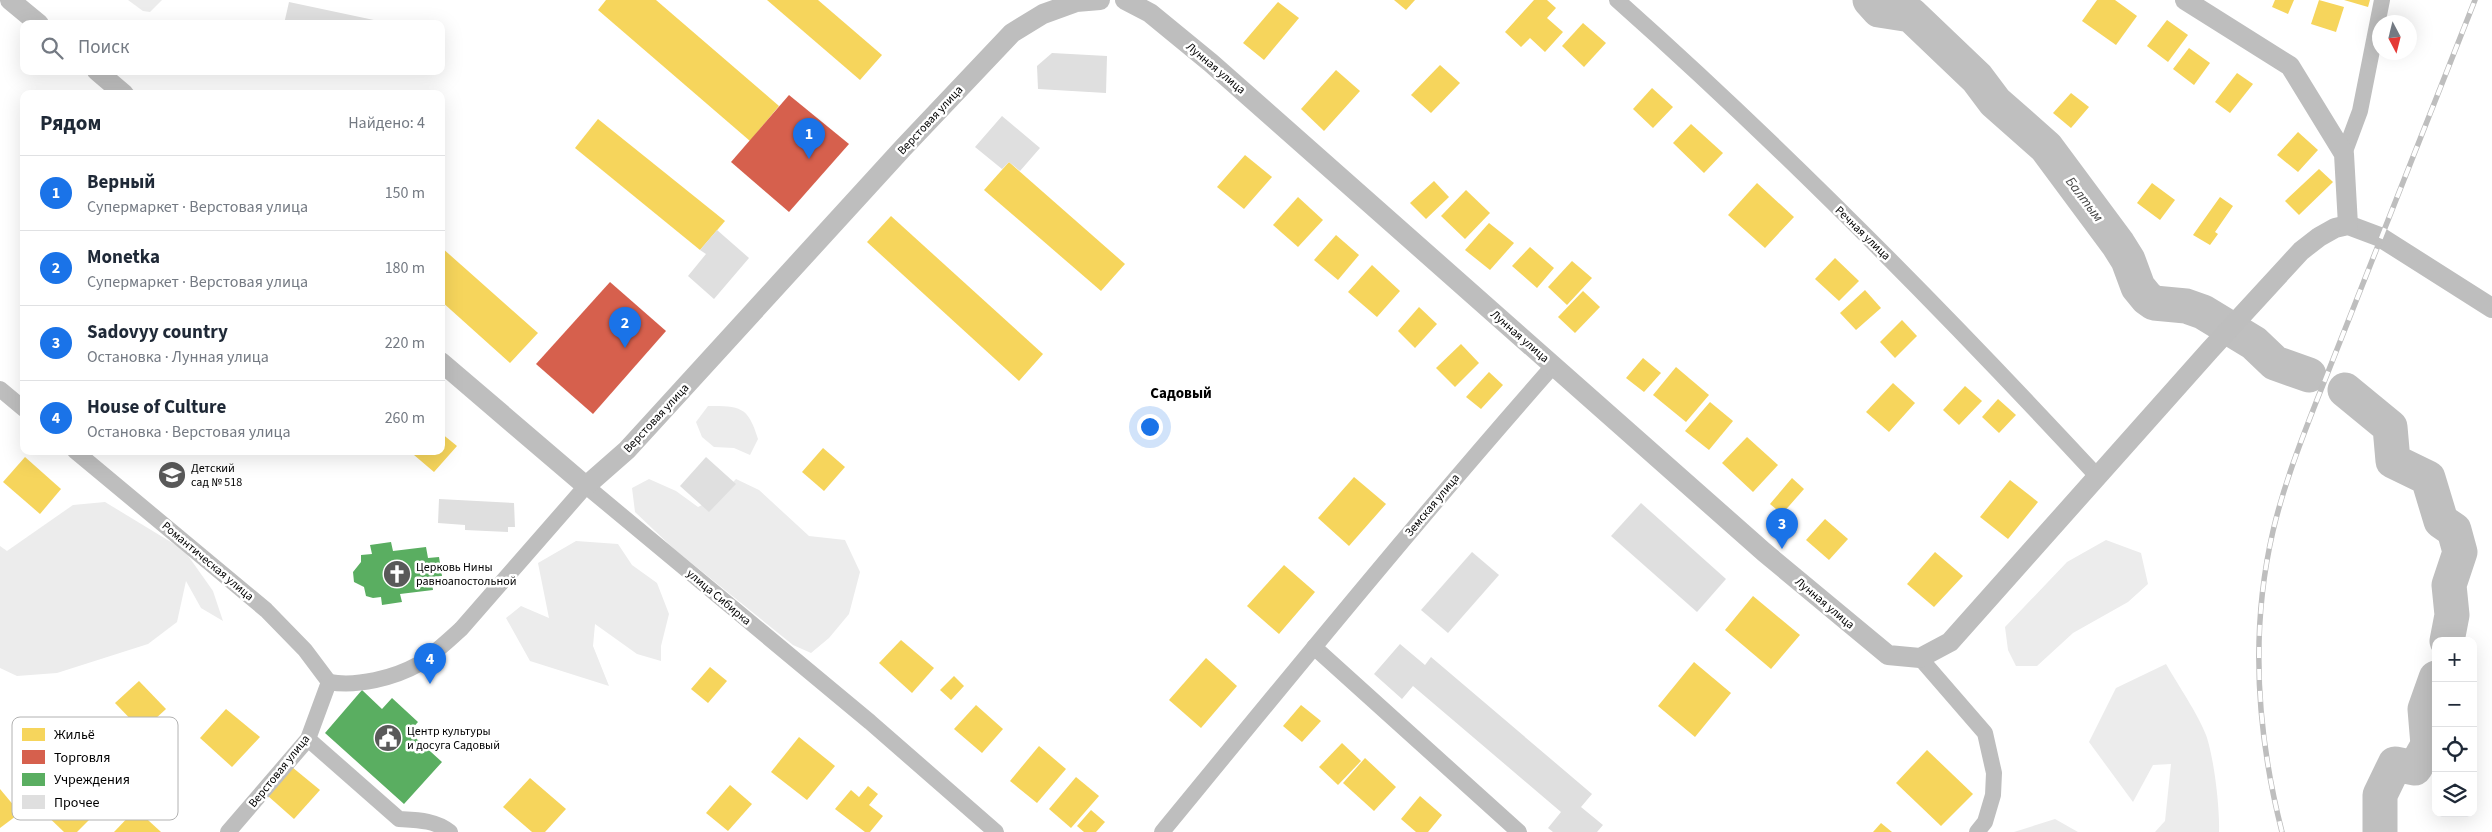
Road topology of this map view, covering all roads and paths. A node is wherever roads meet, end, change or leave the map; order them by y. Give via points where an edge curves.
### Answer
1 (10, 0) edge
2 (1100, 0) edge
3 (1125, 0) edge
4 (1617, 0) edge
5 (2185, 0) edge
6 (2382, 0) edge
7 (34, 20) edge
8 (102, 75) edge
9 (119, 90) edge
10 (2344, 154) junction
11 (2348, 225) junction
12 (2492, 308) edge
13 (445, 365) edge
14 (1553, 366) junction
15 (0, 389) edge
16 (20, 406) edge
17 (80, 455) edge
18 (2098, 477) junction
19 (586, 486) junction
20 (1314, 647) junction
21 (1920, 658) junction
22 (329, 682) junction
23 (308, 739) junction
24 (228, 832) edge
25 (450, 832) edge
26 (996, 832) edge
27 (1162, 832) edge
28 (1518, 832) edge
29 (1977, 832) edge

1 - 7 street
2 - 19 street, Верстовая улица via 1076,2 1044,14 1012,33 627,450
3 - 14 street, Лунная улица via 1150,13 1212,63
4 - 18 street, Речная улица via 1886,255
5 - 10 street via 2290,66
6 - 10 street via 2360,111
8 - 9 street
10 - 11 street
11 - 12 street via 2380,238
11 - 18 street via 2335,228 2301,251
13 - 19 street, улица Сибирка
14 - 20 street, Земская улица via 1457,474
14 - 21 street, Лунная улица via 1764,552 1888,655
15 - 16 street
17 - 22 street, Романтическая улица via 266,610 305,650
18 - 21 street via 1950,642
19 - 22 street, Верстовая улица via 461,629 440,648 402,672 346,685
19 - 26 street, улица Сибирка via 870,722
20 - 27 street, Земская улица
20 - 28 street
21 - 29 street via 1985,733 1994,773 1993,795 1985,822
22 - 23 street, Верстовая улица
23 - 24 street, Верстовая улица
23 - 25 street via 399,819 423,820

